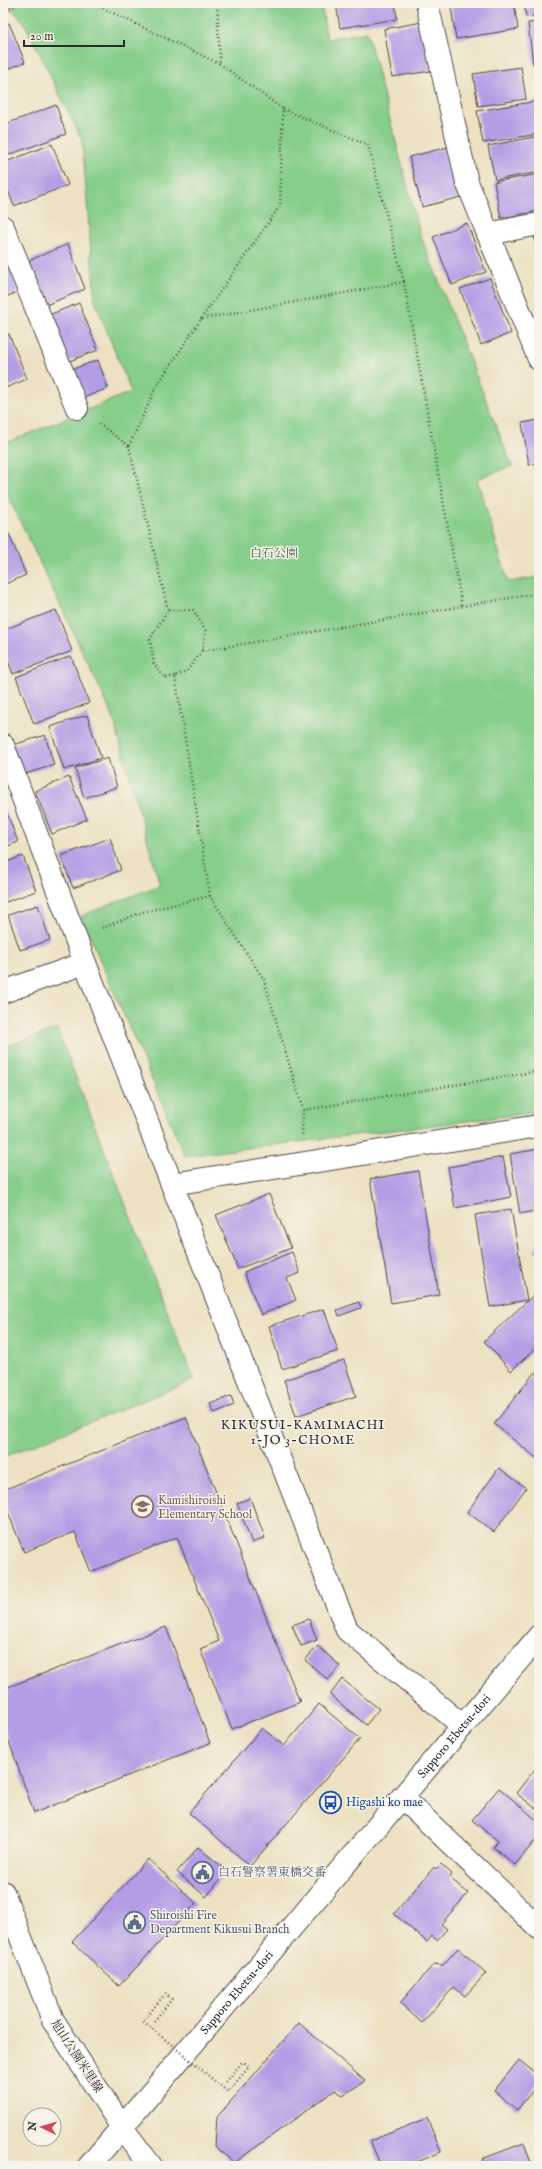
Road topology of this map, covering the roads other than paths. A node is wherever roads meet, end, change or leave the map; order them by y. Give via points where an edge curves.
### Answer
1 (427, 3) edge
2 (539, 224) edge
3 (488, 234) junction
4 (4, 235) edge
5 (539, 359) edge
6 (77, 408) road end
7 (3, 745) edge
8 (85, 963) junction
9 (3, 992) edge
10 (539, 1126) edge
11 (172, 1184) junction
12 (539, 1636) edge
13 (463, 1726) junction
14 (402, 1797) junction
15 (3, 1892) edge
16 (539, 1928) edge
17 (123, 2128) junction
18 (89, 2166) edge
19 (151, 2166) edge

1 - 3 main road via 466,182
2 - 3 main road
3 - 5 main road
4 - 6 main road
7 - 8 main road
8 - 9 main road
8 - 11 main road
10 - 11 main road
11 - 13 main road via 346,1630
12 - 13 main road, Sapporo Ebetsu-dori
13 - 14 main road, Sapporo Ebetsu-dori
14 - 16 main road
14 - 17 main road, Sapporo Ebetsu-dori
15 - 17 main road, 旭山公園米里線 via 53,2020
17 - 18 main road, Sapporo Ebetsu-dori
17 - 19 main road, 旭山公園米里線

